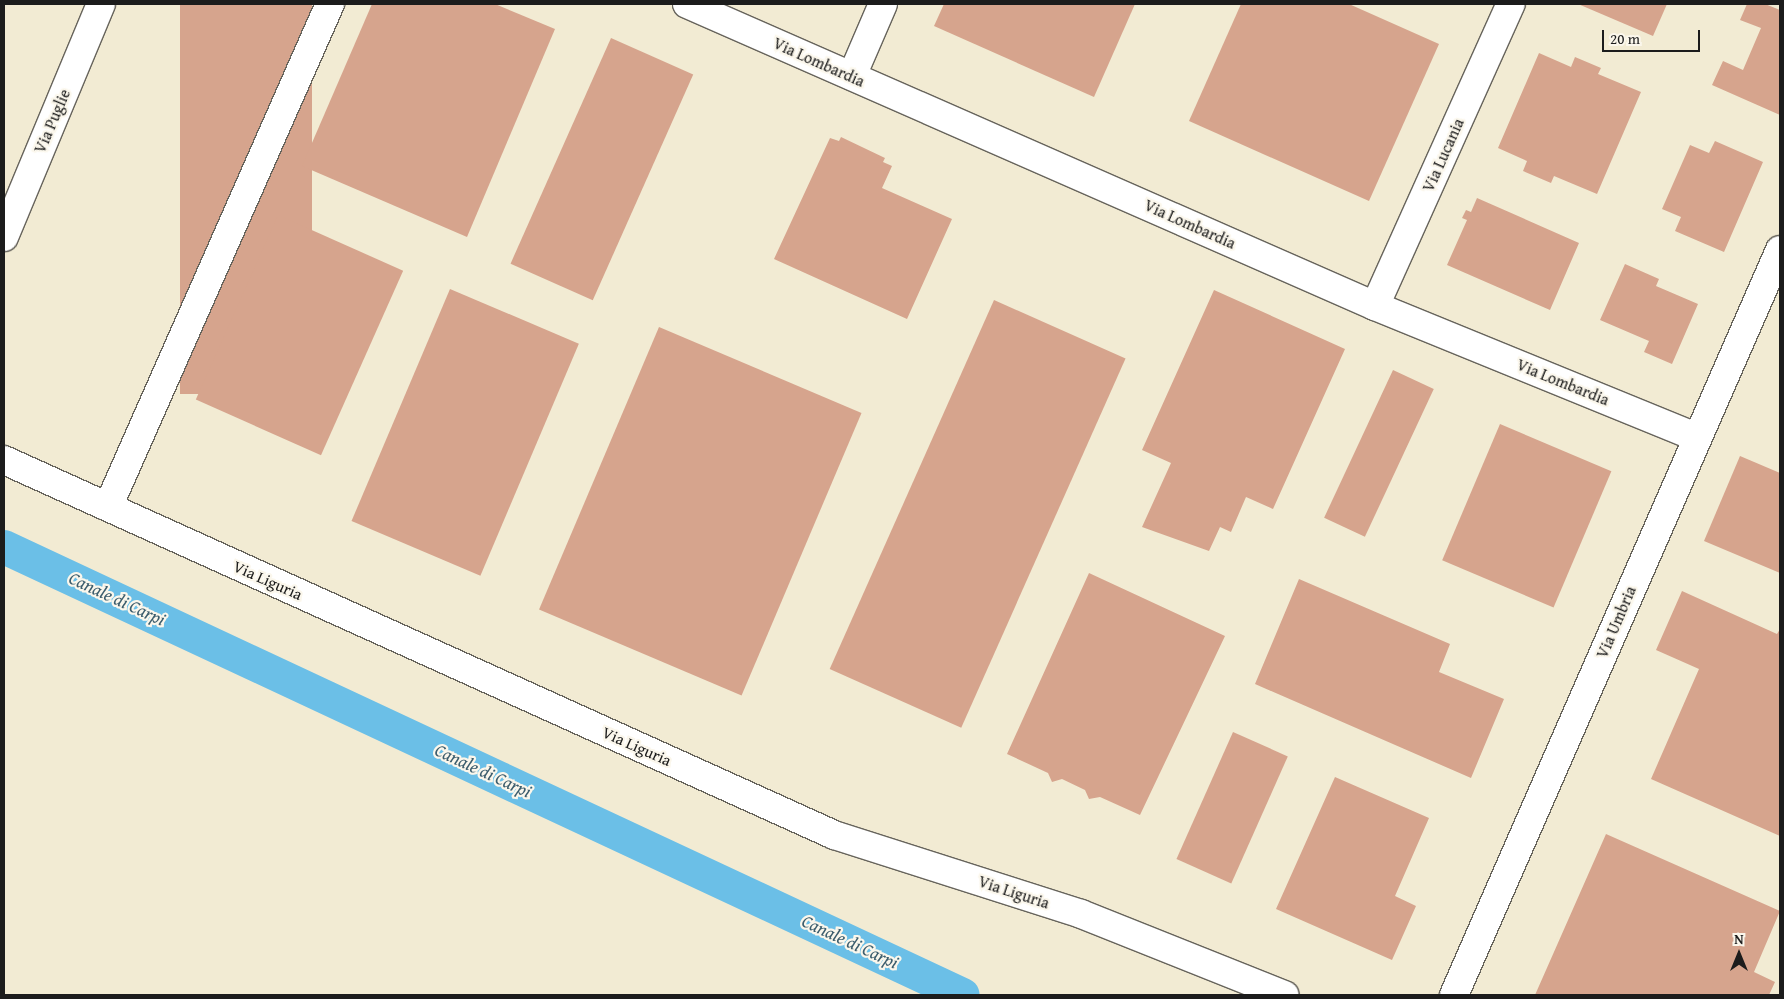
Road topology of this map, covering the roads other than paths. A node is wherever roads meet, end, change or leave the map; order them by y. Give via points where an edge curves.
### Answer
1 (101, 4) edge
2 (330, 4) edge
3 (687, 4) edge
4 (883, 4) edge
5 (1511, 4) edge
6 (852, 76) junction
7 (4, 237) edge
8 (1780, 250) edge
9 (1375, 306) junction
10 (1696, 437) junction
11 (4, 460) edge
12 (108, 507) junction
13 (1285, 995) edge
14 (1454, 995) edge

1 - 7 street, Via Puglie
2 - 12 street
3 - 6 street, Via Lombardia
4 - 6 street
5 - 9 street, Via Lucania
6 - 9 street, Via Lombardia
8 - 10 street, Via Umbria
9 - 10 street, Via Lombardia
10 - 14 street, Via Umbria
11 - 12 street, Via Liguria
12 - 13 street, Via Liguria via 834,835 1081,914

